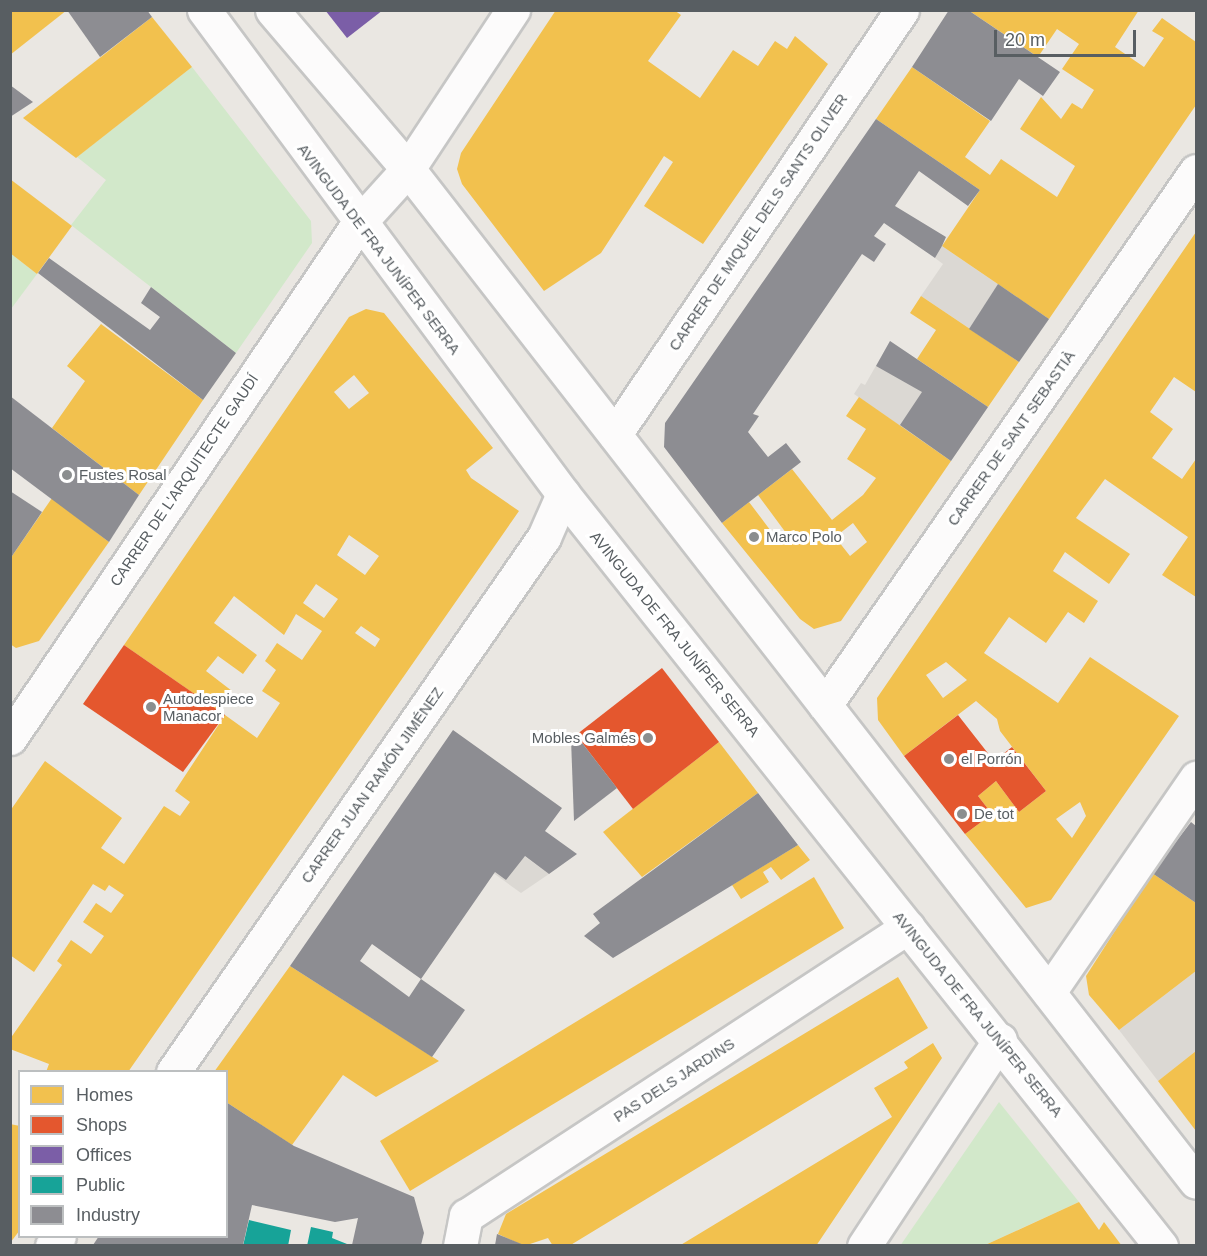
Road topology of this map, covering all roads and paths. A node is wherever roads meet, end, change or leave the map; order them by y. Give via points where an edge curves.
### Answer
1 (204, 10) edge
2 (272, 10) edge
3 (513, 10) edge
4 (902, 10) edge
5 (408, 169) junction
6 (1197, 171) edge
7 (358, 223) junction
8 (615, 434) junction
9 (563, 494) junction
10 (825, 705) junction
11 (16, 717) edge
12 (1197, 778) edge
13 (908, 927) junction
14 (1049, 992) junction
15 (1000, 1040) junction
16 (174, 1070) edge
17 (1197, 1182) edge
18 (460, 1245) edge
19 (864, 1245) edge
20 (1161, 1245) edge

1 - 7 street, AVINGUDA DE FRA JUNÍPER SERRA
2 - 5 street
3 - 5 street, CARRER DE L'ARQUITECTE GAUDÍ
4 - 8 street, CARRER DE MIQUEL DELS SANTS OLIVER
5 - 7 street, CARRER DE L'ARQUITECTE GAUDÍ
5 - 8 street
6 - 10 street, CARRER DE SANT SEBASTIÀ
7 - 9 street, AVINGUDA DE FRA JUNÍPER SERRA
7 - 11 street, CARRER DE L'ARQUITECTE GAUDÍ
8 - 10 street
9 - 13 street, AVINGUDA DE FRA JUNÍPER SERRA
9 - 16 street, CARRER JUAN RAMÓN JIMÉNEZ via 544,537
10 - 14 street
12 - 14 street
13 - 15 street, AVINGUDA DE FRA JUNÍPER SERRA
13 - 18 street, PAS DELS JARDINS via 466,1216
14 - 17 street
15 - 19 street
15 - 20 street, AVINGUDA DE FRA JUNÍPER SERRA

